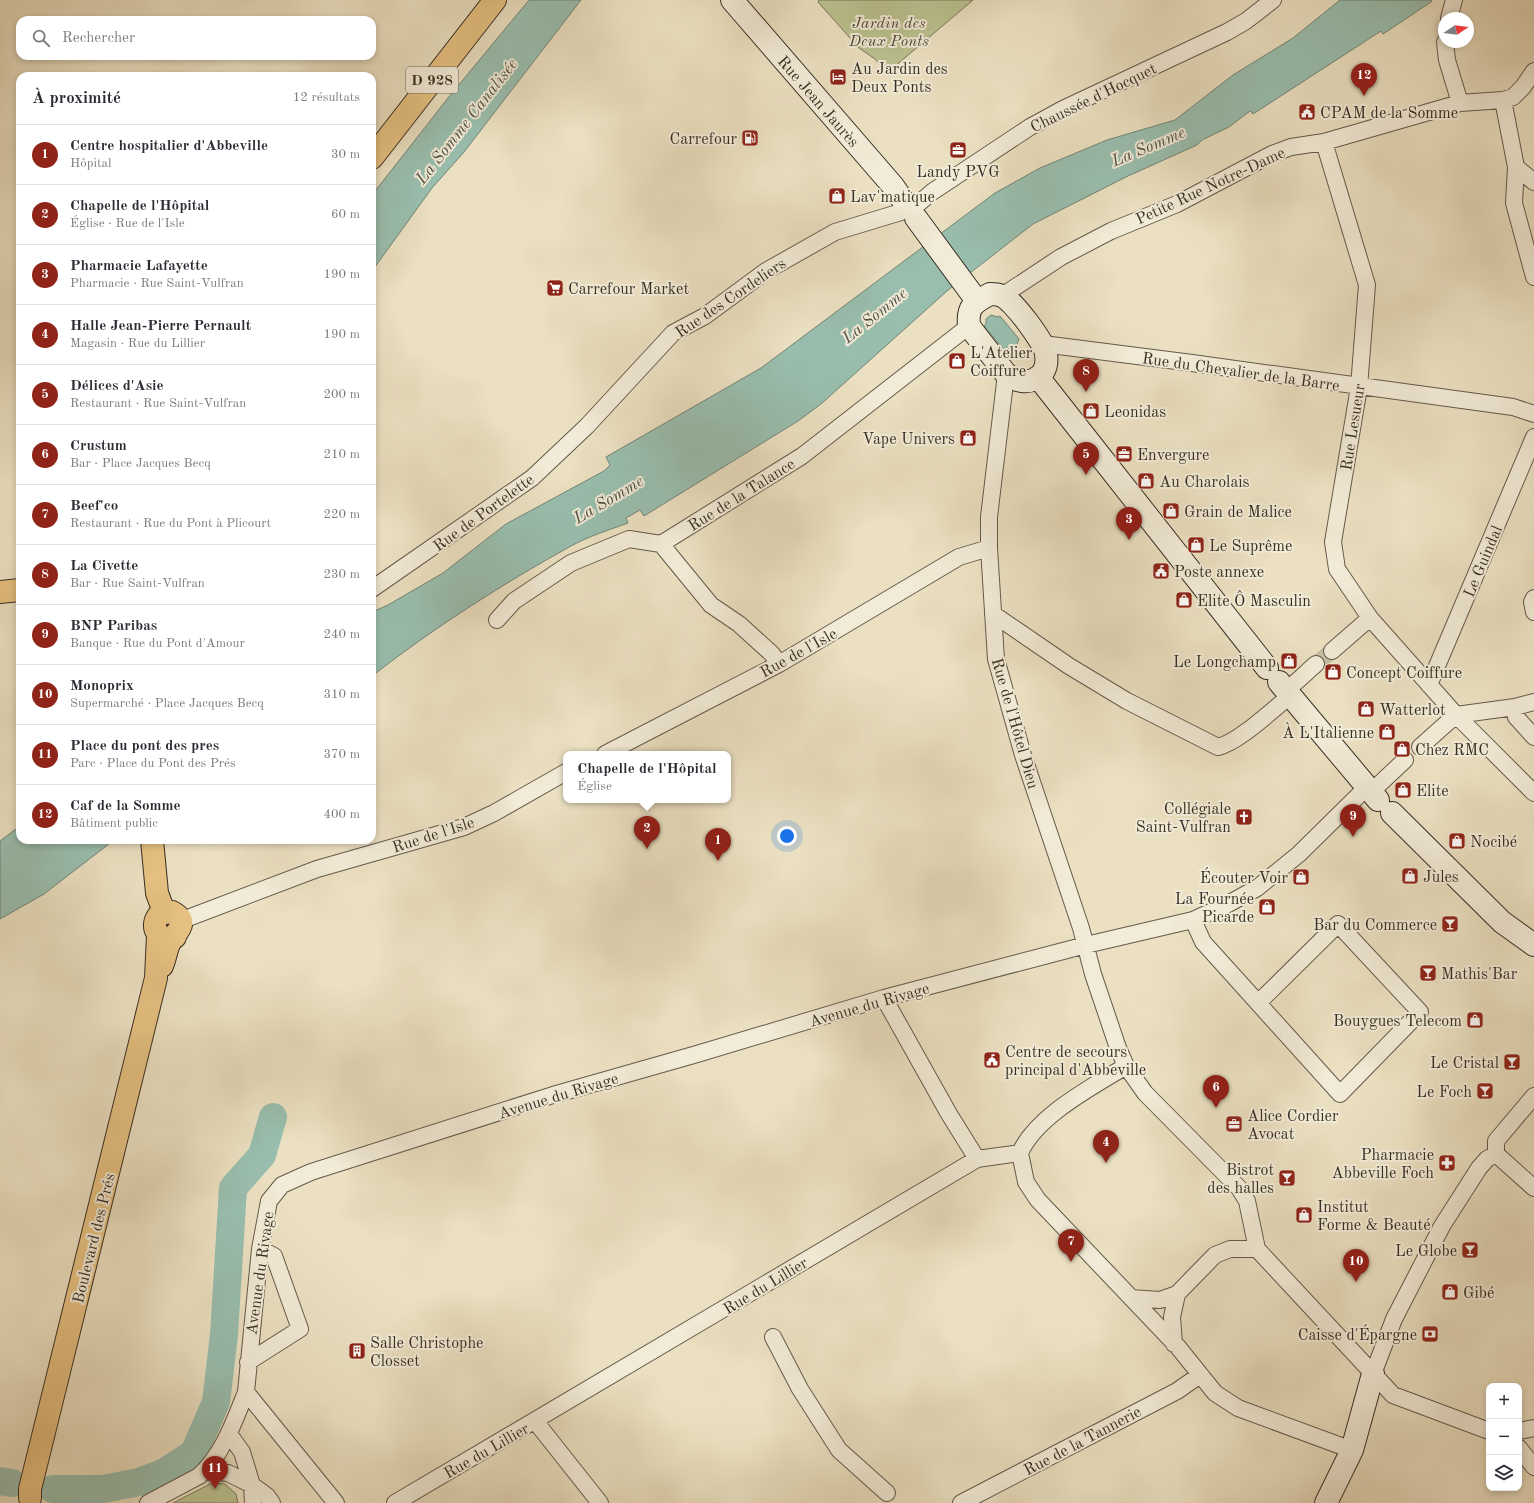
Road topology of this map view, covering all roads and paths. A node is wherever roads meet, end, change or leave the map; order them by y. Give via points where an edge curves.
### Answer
1 (732, 0) edge
2 (1273, 0) edge
3 (1454, 0) edge
4 (492, 1) edge
5 (1451, 12) edge
6 (1446, 48) edge
7 (1534, 71) edge
8 (1503, 100) junction
9 (1460, 103) junction
10 (1324, 142) junction
11 (376, 153) edge
12 (1516, 167) junction
13 (1534, 182) edge
14 (913, 213) junction
15 (1534, 277) edge
16 (971, 292) junction
17 (1002, 296) junction
18 (969, 326) junction
19 (1043, 344) junction
20 (1006, 374) junction
21 (1038, 377) junction
22 (1359, 387) junction
23 (1534, 414) edge
24 (587, 426) joint
25 (1534, 437) edge
26 (660, 544) junction
27 (989, 548) junction
28 (376, 586) edge
29 (16, 590) edge
30 (0, 592) edge
31 (1534, 598) edge
32 (16, 604) edge
33 (0, 606) edge
34 (1534, 612) edge
35 (993, 614) junction
36 (1370, 618) junction
37 (497, 620) dead end
38 (1332, 650) tunnel mouth
39 (779, 664) junction
40 (1316, 664) tunnel mouth
41 (1280, 684) junction
42 (1430, 685) junction
43 (1534, 702) edge
44 (1515, 707) junction
45 (1456, 715) junction
46 (1534, 738) edge
47 (1420, 747) dead end
48 (611, 751) edge
49 (1405, 760) dead end
50 (563, 774) edge
51 (1534, 793) edge
52 (1377, 798) junction
53 (152, 844) edge
54 (1193, 920) junction
55 (169, 926) junction
56 (1086, 945) junction
57 (1534, 946) edge
58 (884, 998) junction
59 (1258, 1003) junction
60 (1126, 1066) junction
61 (1534, 1096) edge
62 (1020, 1153) junction
63 (1496, 1154) junction
64 (977, 1159) junction
65 (1534, 1188) edge
66 (260, 1249) junction
67 (1257, 1249) junction
68 (1177, 1294) junction
69 (1131, 1298) junction
70 (773, 1337) dead end
71 (1174, 1344) junction
72 (248, 1362) junction
73 (1373, 1374) junction
74 (1200, 1375) junction
75 (246, 1392) junction
76 (535, 1421) junction
77 (1534, 1428) edge
78 (1486, 1430) edge
79 (1522, 1430) edge
80 (229, 1434) junction
81 (1352, 1450) junction
82 (1522, 1452) edge
83 (1534, 1467) edge
84 (205, 1471) junction
85 (252, 1485) junction
86 (887, 1493) dead end
87 (29, 1501) edge
88 (148, 1503) edge
89 (253, 1503) edge
90 (272, 1503) edge
91 (336, 1503) edge
92 (395, 1503) edge
93 (600, 1503) edge
94 (961, 1503) edge
95 (1326, 1503) edge

1 - 14 street, Rue Jean Jaurès via 893,186
2 - 14 street, Chaussée d'Hocquet via 1227,32 1030,127 932,192
3 - 5 street
4 - 11 main road, D 928
6 - 9 street via 1447,60
7 - 8 street via 1513,97
8 - 9 street, Petite Rue Notre-Dame
8 - 12 street
9 - 10 street, Petite Rue Notre-Dame
10 - 17 street, Petite Rue Notre-Dame via 1292,147 1272,154 1177,204 1110,231 1061,256
10 - 22 street, Rue Lesueur via 1367,285
12 - 13 street
12 - 15 street via 1514,203
14 - 16 street, Rue Jean Jaurès
14 - 24 street, Rue des Cordeliers via 835,232 766,271 705,316 674,334
16 - 17 street
16 - 18 street
17 - 19 street via 1011,302
18 - 20 street
18 - 26 street, Rue de la Talance via 802,456
19 - 21 street via 1046,364
19 - 22 street, Rue du Chevalier de la Barre
20 - 21 street via 1016,382 1028,382
20 - 27 street, Rue de l'Hôtel Dieu via 989,517
21 - 41 street
22 - 23 street, Rue du Chevalier de la Barre via 1513,408
22 - 36 street, Rue Lesueur via 1333,542 1337,570
24 - 28 street, Rue de Portelette via 532,478
25 - 42 street, Le Guindal
26 - 37 street via 629,539 571,563 514,601
26 - 39 street via 711,606 739,624 772,654
27 - 35 street, Rue de l'Hôtel Dieu
27 - 39 street, Rue de l'Isle via 959,557
29 - 30 main road
31 - 34 street
32 - 33 main road
35 - 41 street via 1126,701 1218,747 1239,736
35 - 56 street, Rue de l'Hôtel Dieu via 996,659 1023,755
36 - 38 street
36 - 42 street, Rue Lesueur
39 - 48 street, Rue de l'Isle
40 - 41 street via 1298,682
41 - 52 street
42 - 45 street, Rue Lesueur
43 - 44 street
44 - 45 street
44 - 46 street via 1516,717
45 - 47 street
45 - 51 street, Rue Lesueur
49 - 52 street, Avenue du Rivage
50 - 55 street, Rue de l'Isle via 464,827 317,869
52 - 54 street, Avenue du Rivage via 1257,888
52 - 57 street via 1502,922
53 - 55 main road, Boulevard des Prés via 157,893
54 - 56 street, Avenue du Rivage
54 - 59 street via 1203,942
55 - 87 main road, Boulevard des Prés
56 - 58 street, Avenue du Rivage
56 - 60 street, Rue de l'Hôtel Dieu via 1093,974
58 - 64 street
58 - 66 street, Avenue du Rivage via 553,1095 311,1172 282,1185 269,1201
59 - 59 street via 1340,1094 1420,1012 1338,924
60 - 62 street via 1048,1117 1033,1132
60 - 67 street, Rue de l'Hôtel Dieu via 1145,1093 1239,1188 1247,1201
61 - 63 street via 1496,1141
62 - 64 street, Rue du Lillier
62 - 69 street via 1026,1182 1038,1200
63 - 65 street
63 - 73 street via 1479,1168 1442,1226 1394,1319
64 - 76 street, Rue du Lillier
66 - 72 street, Avenue du Rivage
66 - 72 street via 274,1256 300,1329
67 - 68 street via 1230,1249 1215,1255
67 - 73 street
68 - 69 street via 1160,1300
68 - 71 street via 1172,1317
69 - 71 street
70 - 86 street via 800,1389 839,1450
71 - 74 street
72 - 75 street, Avenue du Rivage
73 - 78 street via 1393,1395
73 - 81 street
74 - 81 street via 1215,1393 1238,1408
74 - 94 street, Rue de la Tannerie via 1177,1390
75 - 80 street, Avenue du Rivage
75 - 91 street
76 - 92 street, Rue du Lillier
76 - 93 street
77 - 79 street
80 - 84 street, Avenue du Rivage
80 - 85 street via 242,1452
81 - 95 street
82 - 83 street
84 - 85 street via 228,1473
84 - 88 street
85 - 89 street
85 - 90 street

